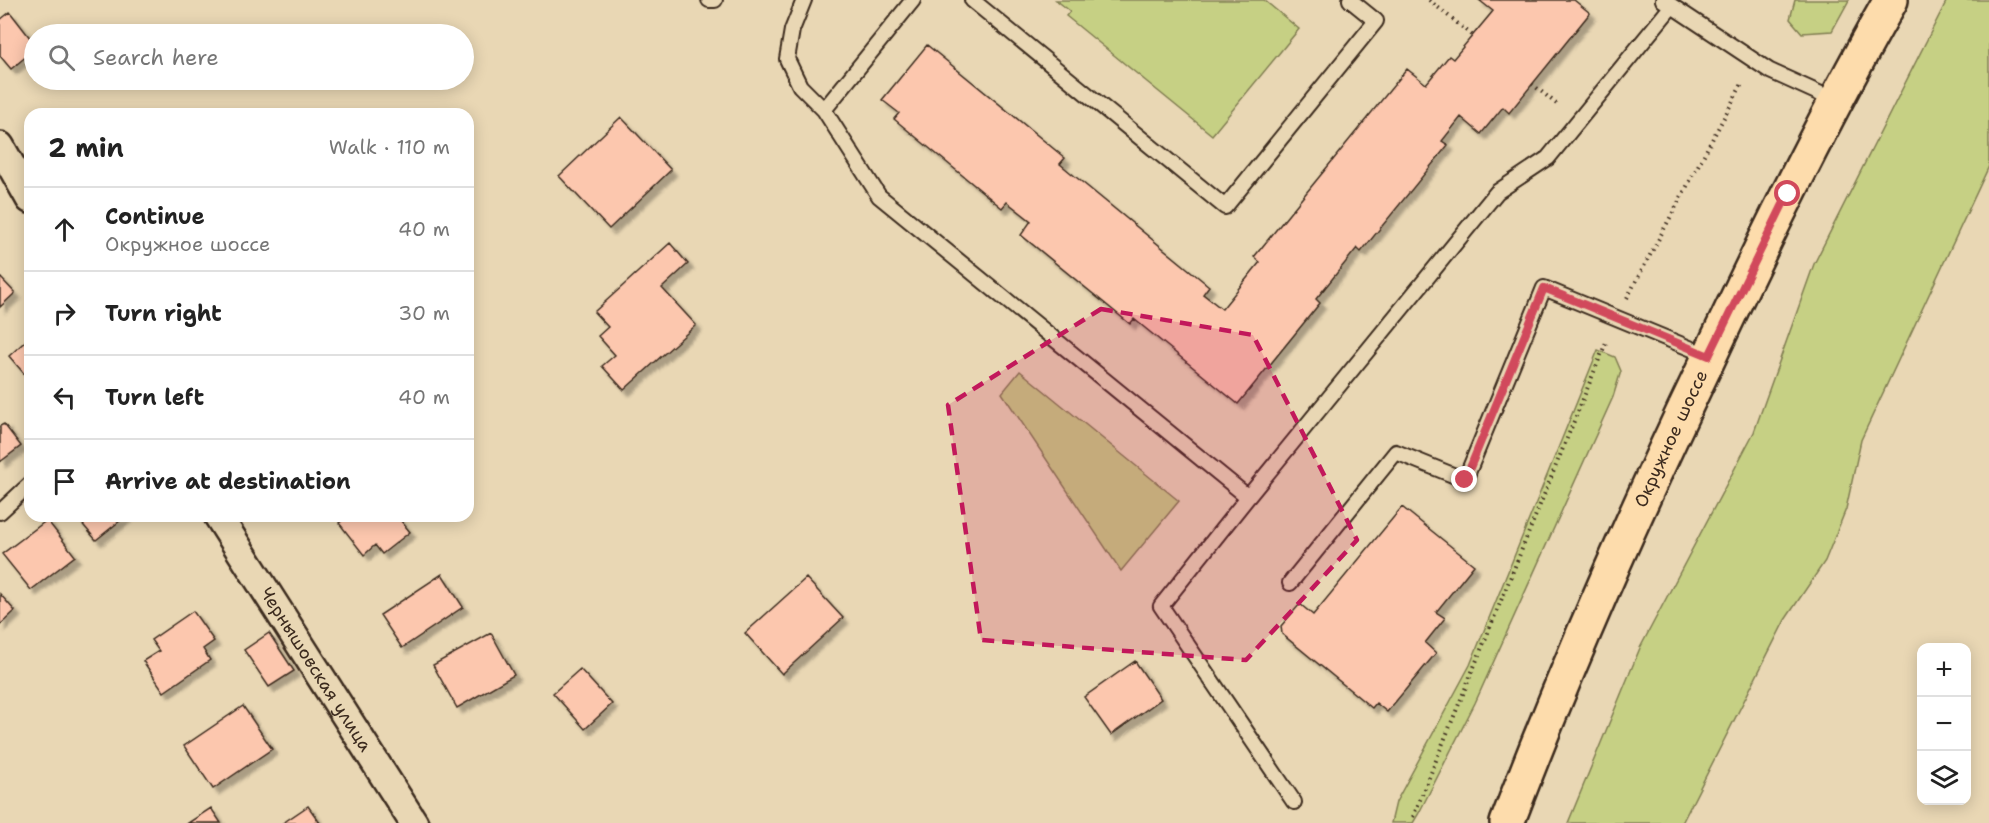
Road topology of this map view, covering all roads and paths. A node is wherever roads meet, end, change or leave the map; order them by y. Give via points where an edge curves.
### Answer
1 (709, 0) edge
2 (715, 0) edge
3 (804, 0) edge
4 (913, 0) edge
5 (1350, 0) edge
6 (1429, 0) edge
7 (1891, 0) edge
8 (976, 1) edge
9 (1667, 3) edge
10 (1473, 36) dead end
11 (1754, 61) junction
12 (1532, 84) dead end
13 (1834, 100) junction
14 (824, 110) junction
15 (1578, 122) junction
16 (0, 146) edge
17 (24, 188) edge
18 (1616, 318) junction
19 (1709, 356) junction
20 (24, 490) edge
21 (1248, 497) junction
22 (0, 512) edge
23 (222, 522) edge
24 (1290, 583) dead end
25 (1294, 802) dead end
26 (1413, 817) dead end
27 (414, 823) edge
28 (1507, 823) edge

1 - 2 lane
3 - 14 lane via 792,30 787,59 800,86
4 - 14 lane
5 - 8 lane via 1376,21 1225,207
6 - 10 path
7 - 13 main road, Окружное шоссе
9 - 11 lane
9 - 15 lane
11 - 13 lane
11 - 18 path
12 - 15 path
13 - 19 main road, Окружное шоссе
14 - 21 lane via 879,196
15 - 21 lane via 1548,158 1497,192
16 - 17 street
18 - 19 lane
18 - 24 lane via 1544,288 1465,480 1396,452
18 - 26 path
19 - 28 main road, Окружное шоссе via 1578,647
20 - 22 lane
21 - 25 lane via 1161,606
23 - 27 street, Чернышовская улица

